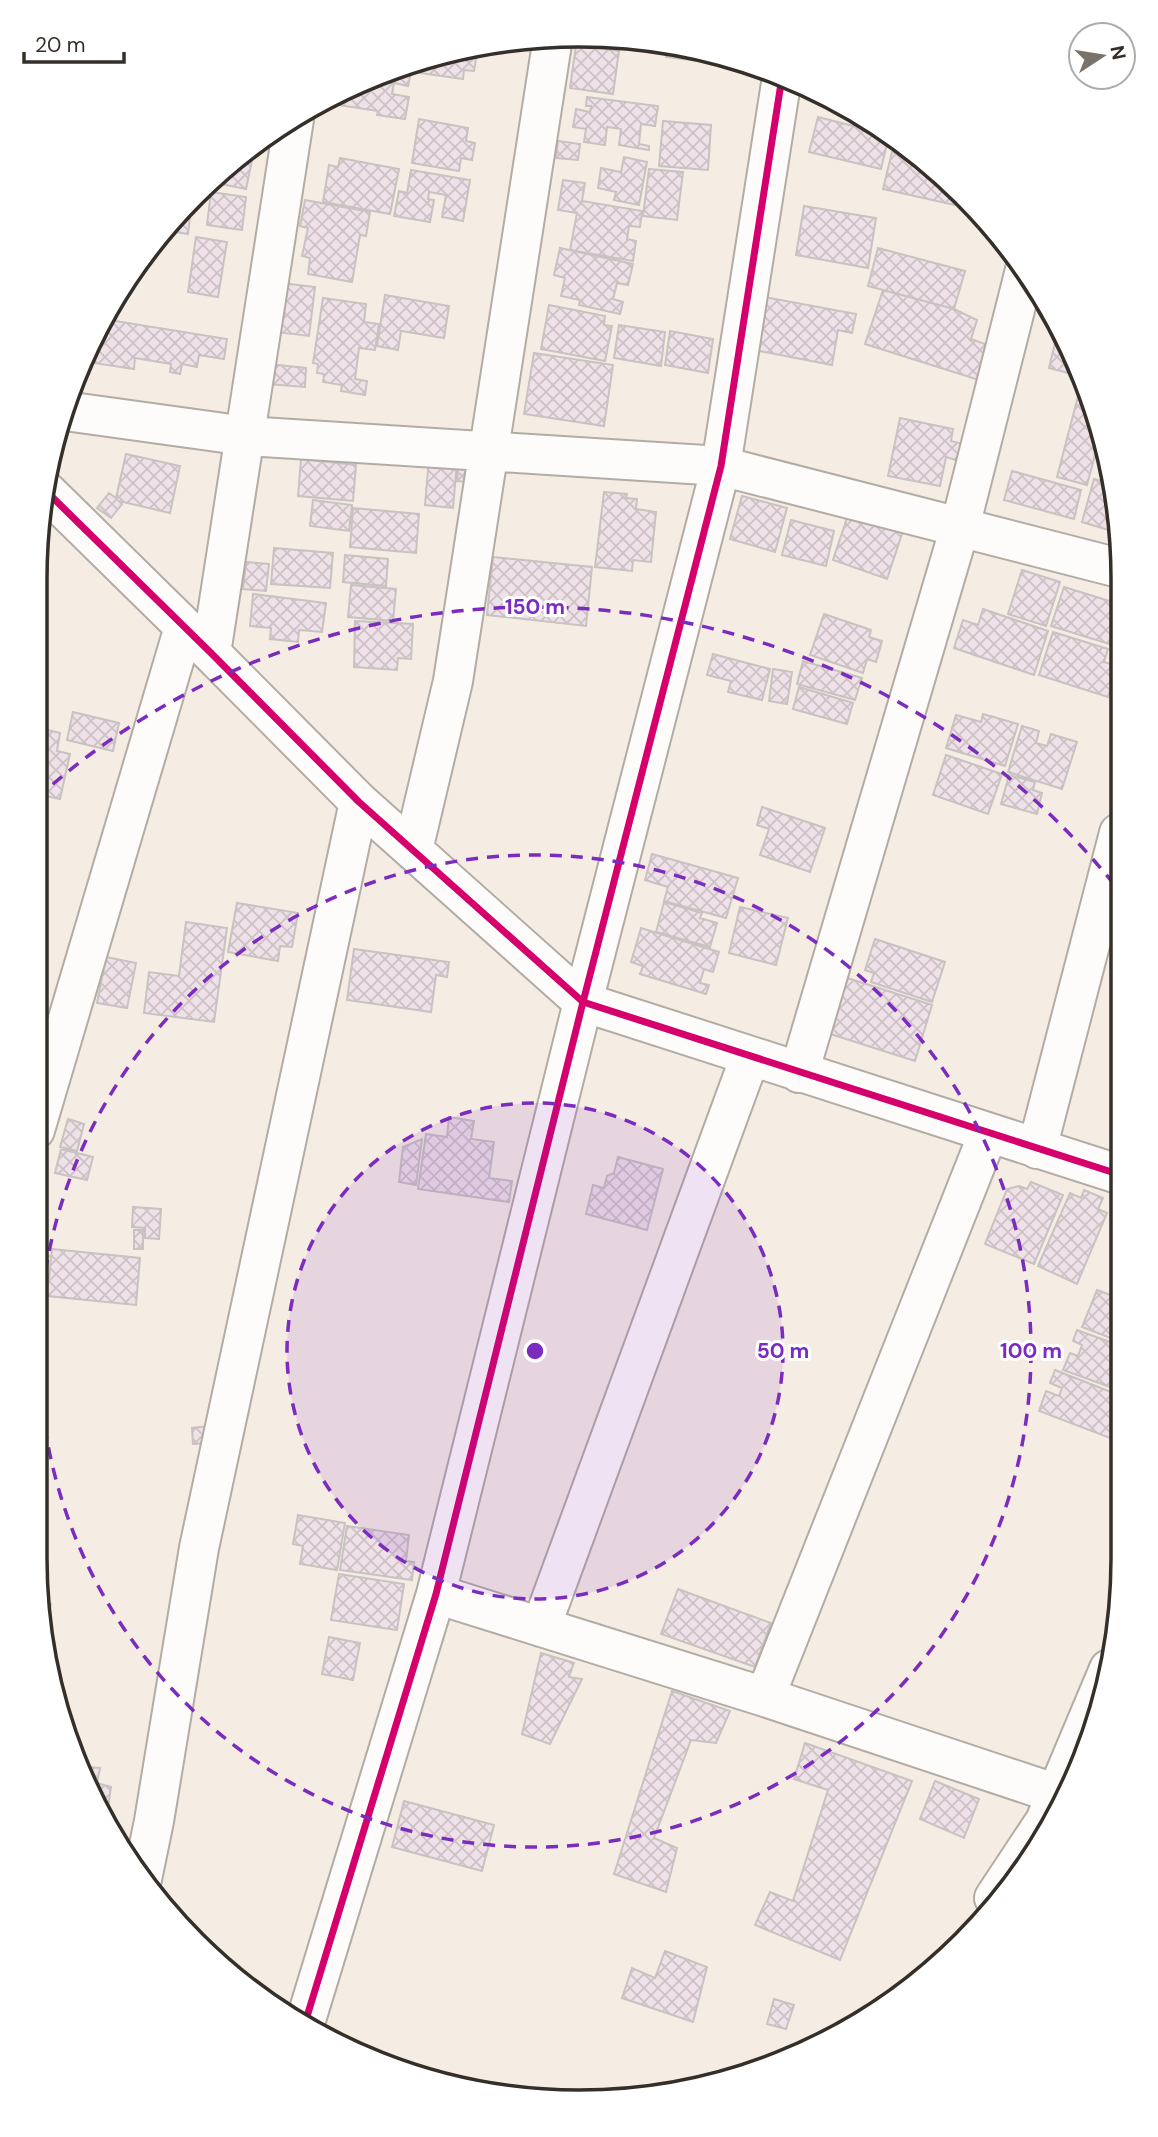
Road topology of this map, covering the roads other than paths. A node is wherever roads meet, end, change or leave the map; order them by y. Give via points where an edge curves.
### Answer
1 (551, 48) edge
2 (780, 87) edge
3 (287, 135) edge
4 (1021, 285) edge
5 (74, 412) edge
6 (246, 436) junction
7 (490, 452) junction
8 (721, 466) junction
9 (54, 499) edge
10 (960, 527) junction
11 (1111, 566) edge
12 (184, 627) junction
13 (211, 653) junction
14 (359, 802) junction
15 (412, 850) junction
16 (1111, 864) edge
17 (583, 1002) junction
18 (750, 1057) junction
19 (799, 1073) junction
20 (47, 1093) edge
21 (988, 1134) junction
22 (1037, 1149) junction
23 (1111, 1172) edge
24 (436, 1594) junction
25 (541, 1627) junction
26 (765, 1698) junction
27 (1056, 1794) edge
28 (145, 1865) edge
29 (307, 2015) edge

1 - 7 street
2 - 8 street
3 - 6 street
4 - 10 street
5 - 6 street
6 - 7 street
6 - 13 street
7 - 8 street
7 - 15 street via 453,681
8 - 10 street
8 - 17 street
9 - 12 street
10 - 11 street
10 - 19 street
12 - 13 street
12 - 20 street
13 - 14 street
14 - 15 street
14 - 28 street via 199,1548
15 - 17 street
16 - 22 street
17 - 18 street
17 - 24 street
18 - 19 street
18 - 25 street
19 - 21 street
21 - 22 street
21 - 26 street
22 - 23 street
24 - 25 street
24 - 29 street
25 - 26 street
26 - 27 street

